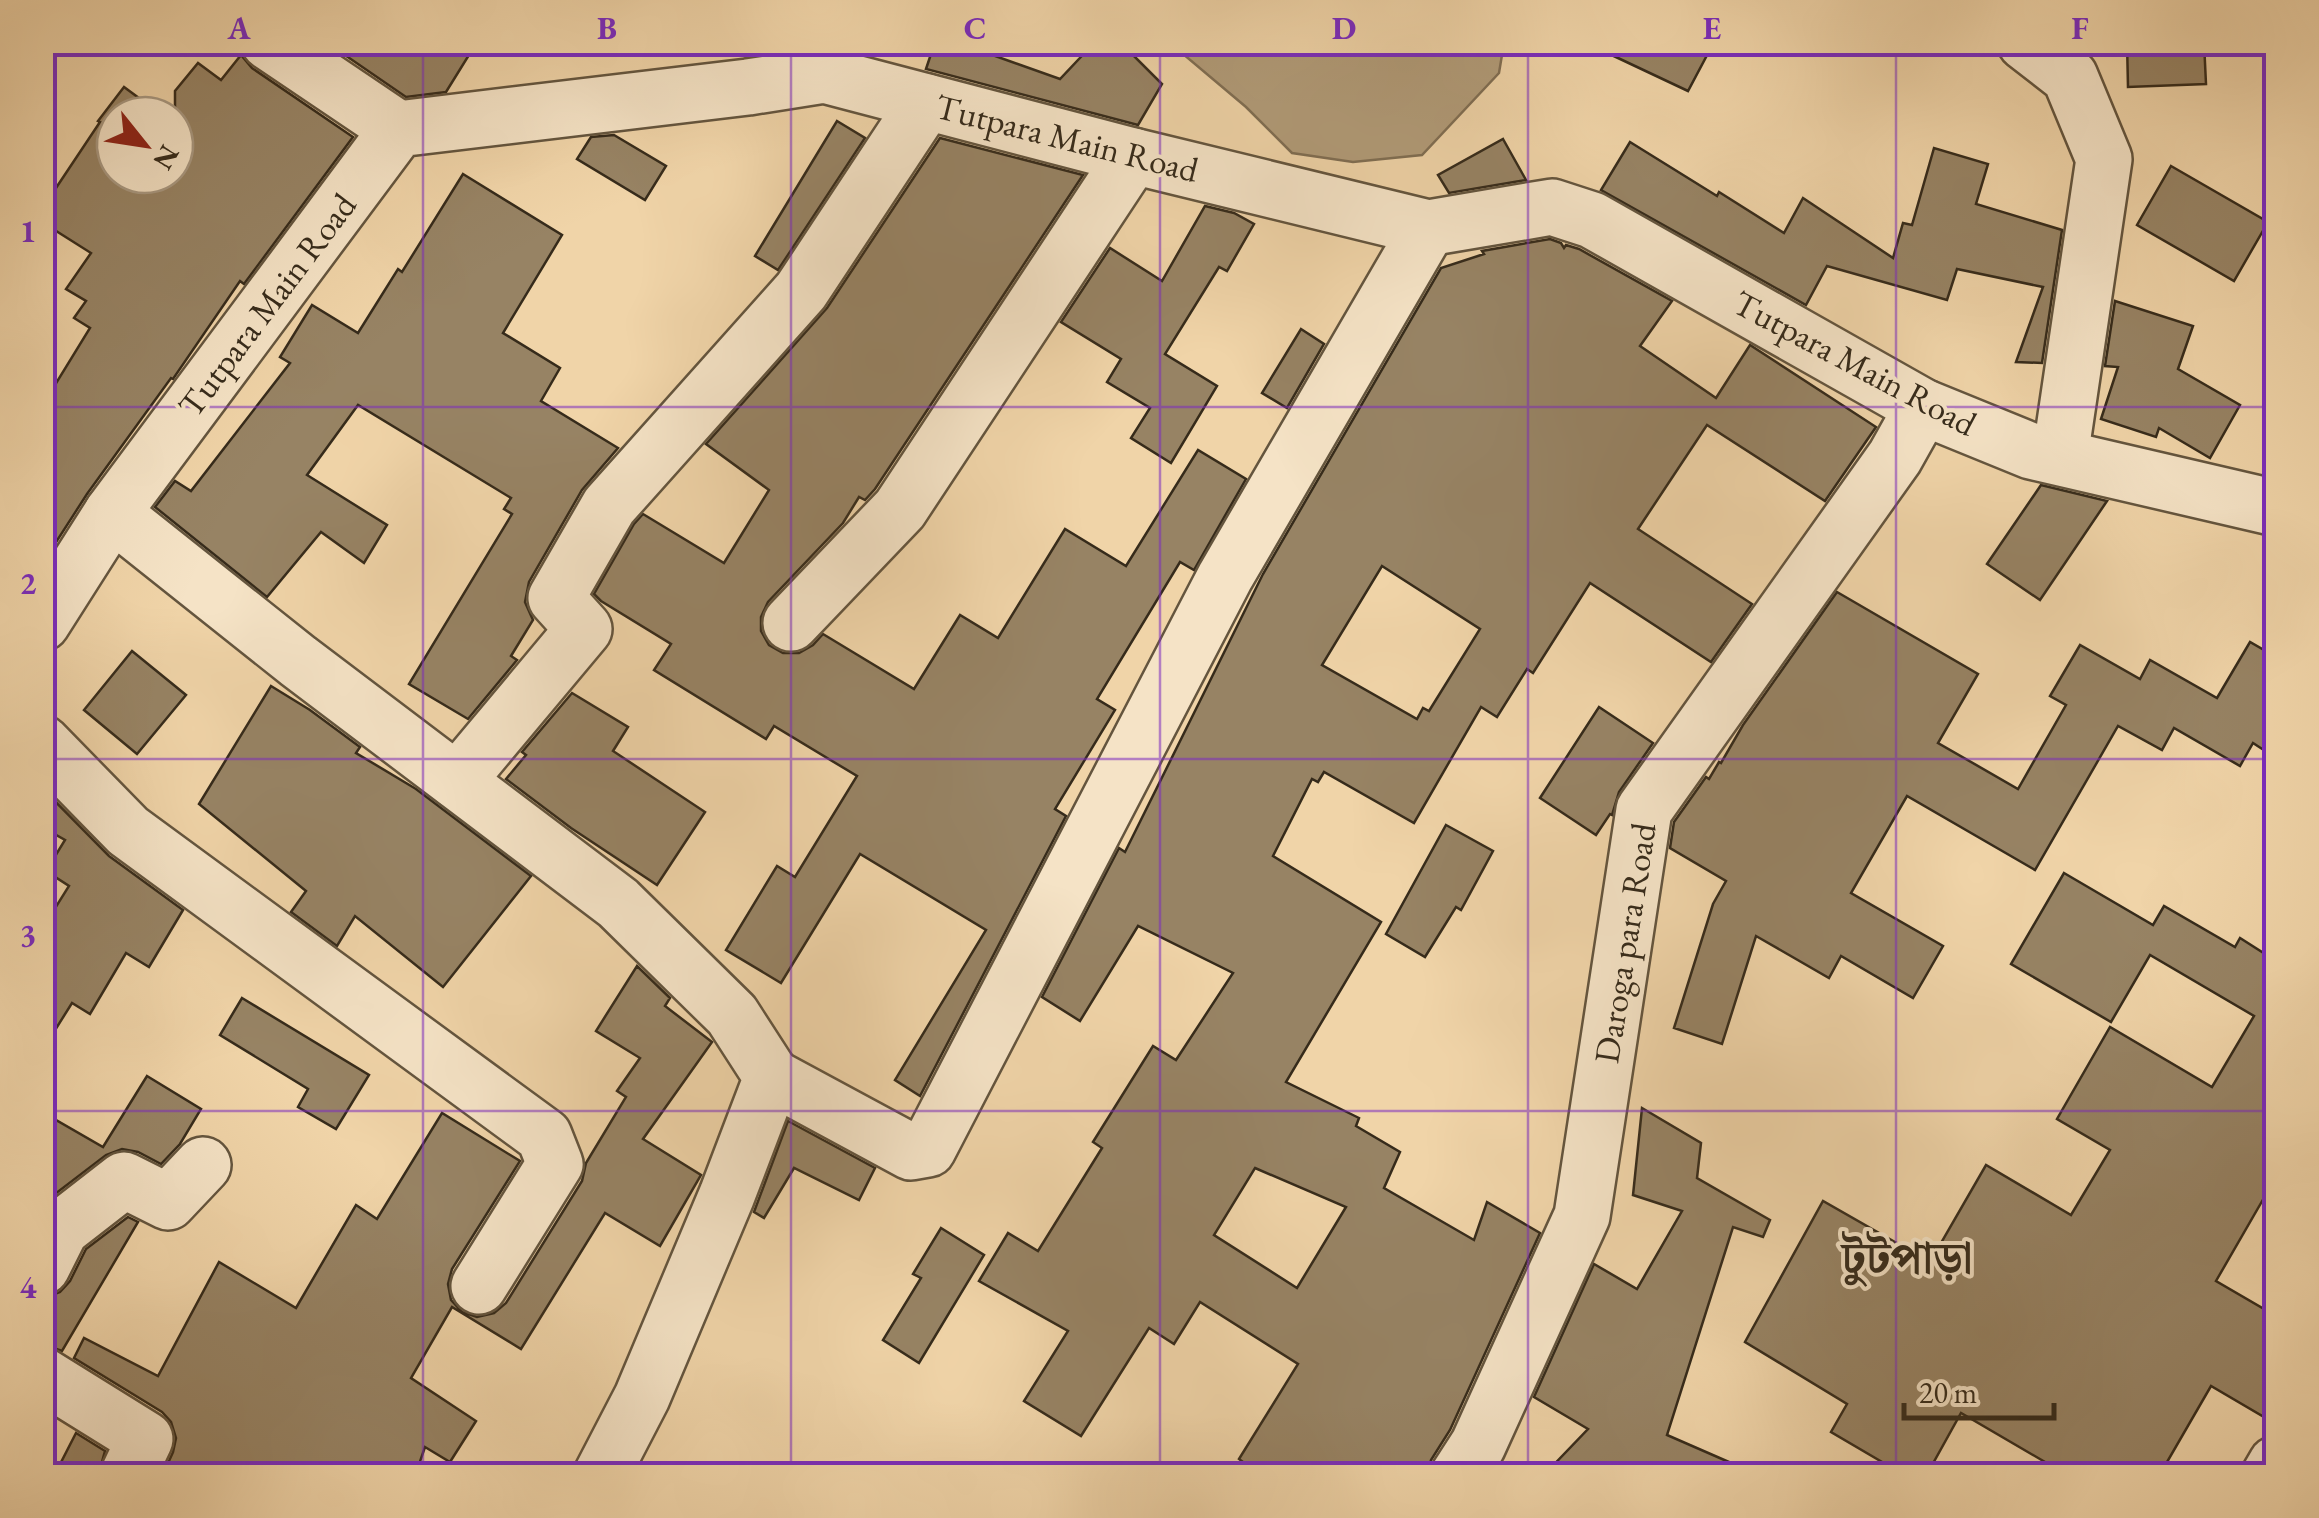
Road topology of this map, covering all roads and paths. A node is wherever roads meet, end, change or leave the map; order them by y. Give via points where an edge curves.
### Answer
1 (270, 42) edge
2 (2024, 42) edge
3 (752, 65) edge
4 (926, 102) junction
5 (398, 128) junction
6 (1134, 156) junction
7 (1428, 228) junction
8 (1923, 408) junction
9 (2060, 458) junction
10 (2276, 508) edge
11 (112, 513) junction
12 (42, 623) edge
13 (791, 623) dead end
14 (42, 743) edge
15 (457, 781) junction
16 (772, 1077) junction
17 (203, 1166) dead end
18 (42, 1267) edge
19 (479, 1286) dead end
20 (42, 1375) edge
21 (2276, 1464) edge
22 (130, 1475) edge
23 (601, 1476) edge
24 (1458, 1476) edge
25 (2269, 1476) edge

1 - 5 street
2 - 9 street via 2070,76 2104,159
3 - 4 street, Tutpara Main Road via 824,75
3 - 5 street, Tutpara Main Road
4 - 6 street, Tutpara Main Road
4 - 15 street via 801,291 609,506 556,598 584,628
5 - 11 street, Tutpara Main Road
6 - 7 street, Tutpara Main Road
6 - 13 street via 900,509
7 - 8 street, Tutpara Main Road via 1552,207 1592,220
7 - 16 street via 1226,578 928,1148 911,1152
8 - 9 street, Tutpara Main Road
8 - 24 street, Daroga para Road via 1644,810 1582,1216
9 - 10 street, Tutpara Main Road
11 - 12 street, Tutpara Main Road
11 - 15 street
14 - 19 street via 128,831 544,1136 555,1164
15 - 16 street via 618,903 732,1015
16 - 23 street via 642,1397
17 - 18 street via 168,1202 124,1180 61,1229
20 - 22 street via 145,1439
21 - 25 street

